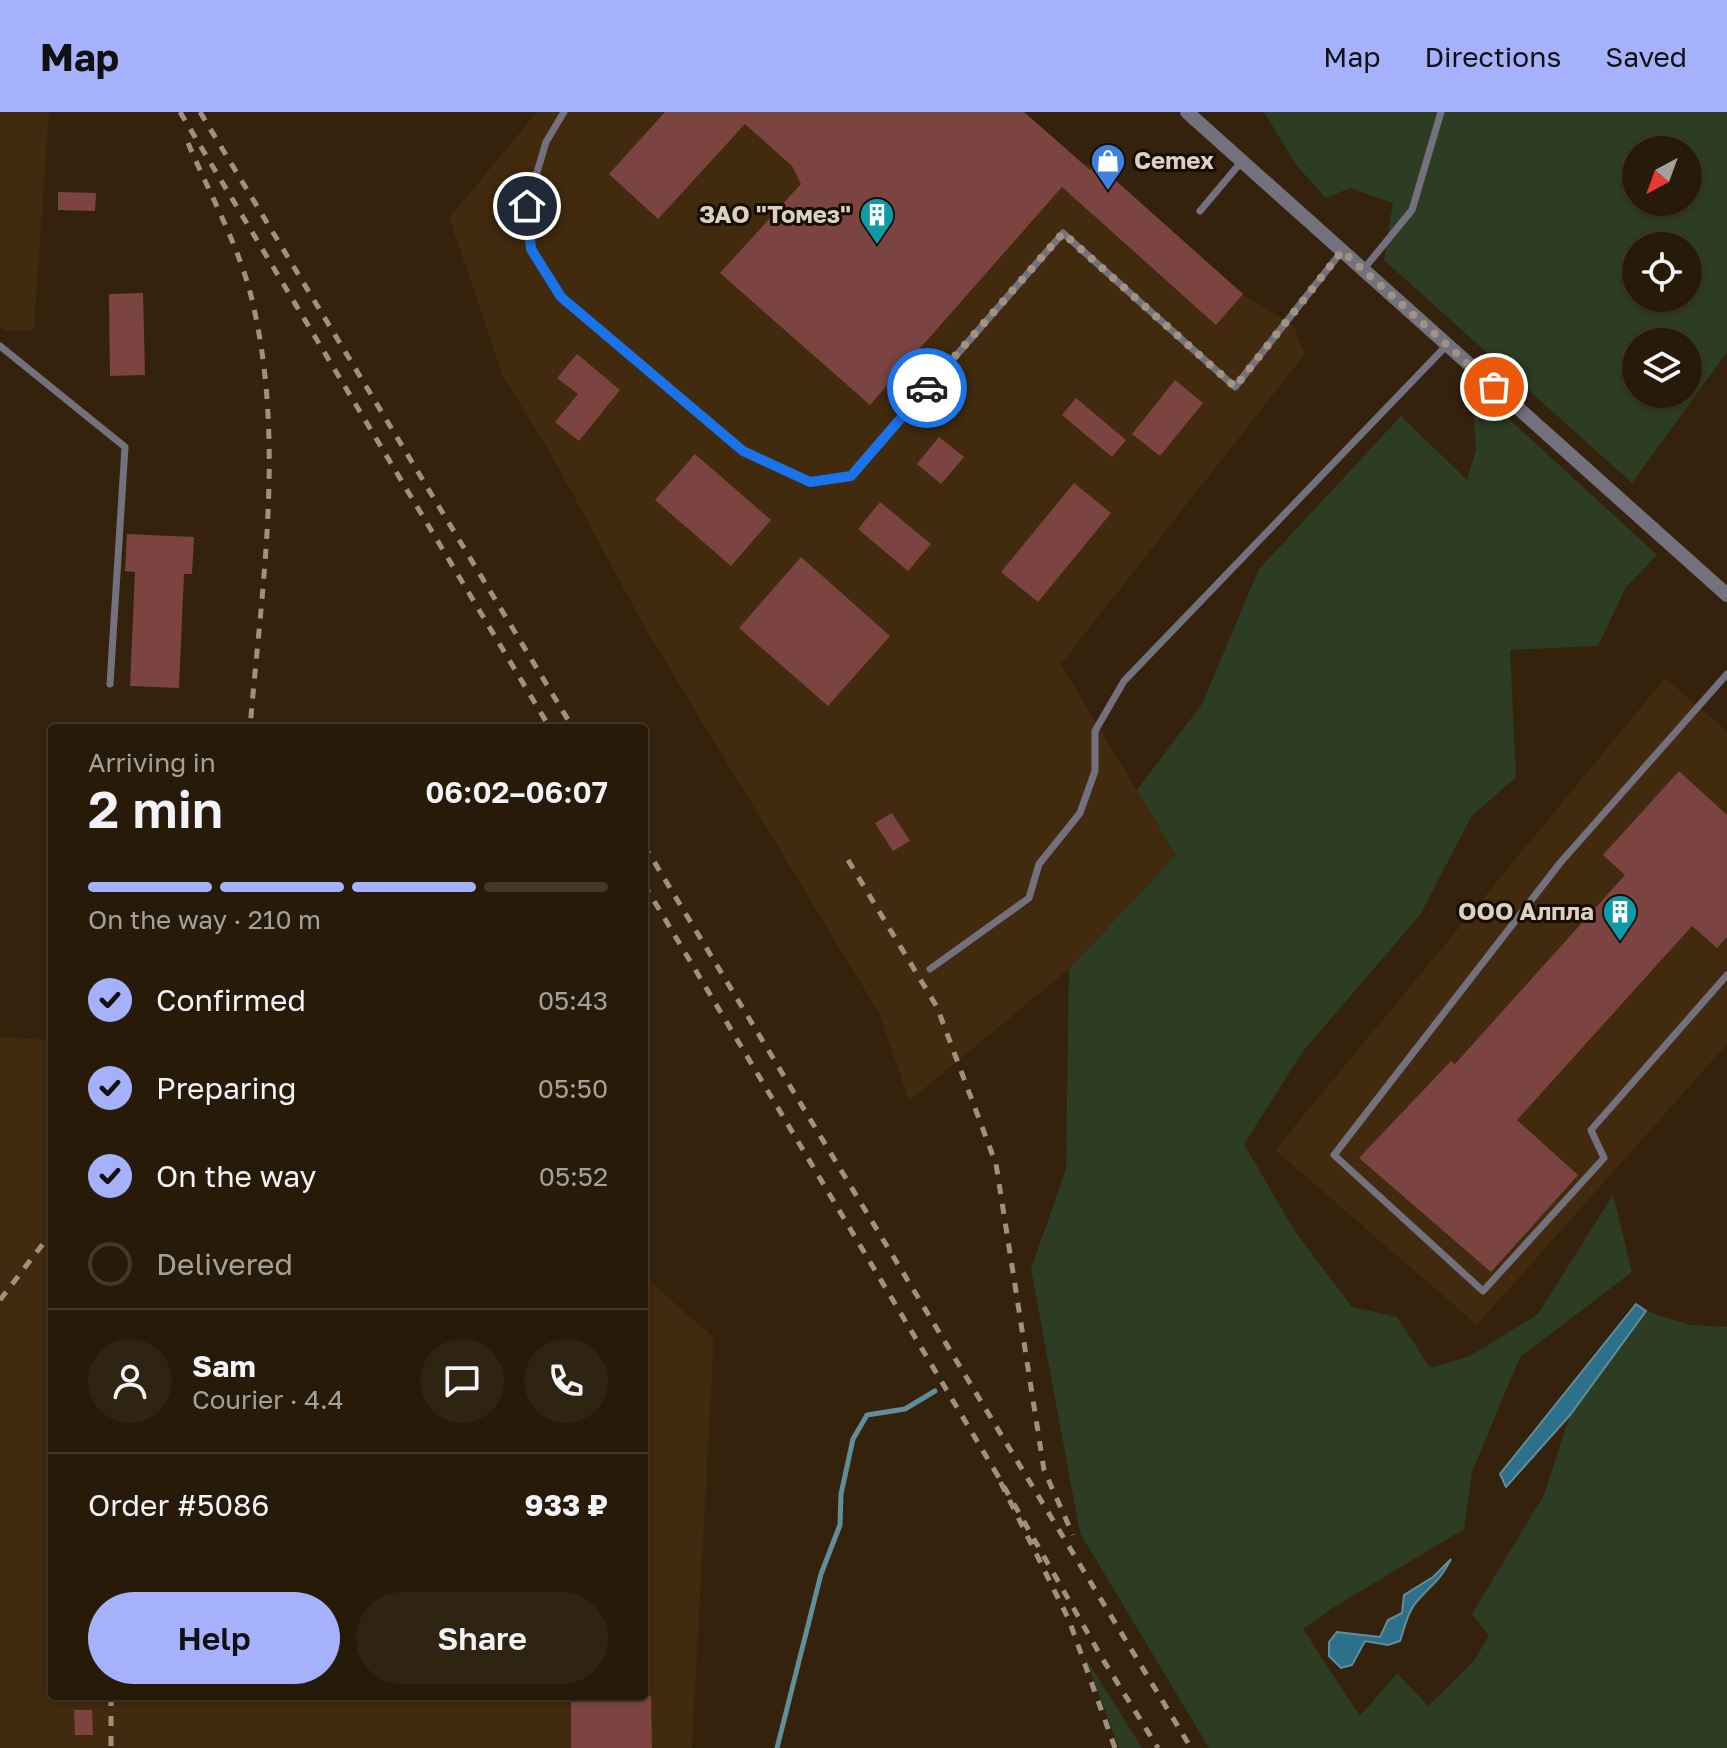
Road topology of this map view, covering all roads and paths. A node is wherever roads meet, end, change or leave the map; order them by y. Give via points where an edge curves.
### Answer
1 (564, 112) edge
2 (1187, 112) edge
3 (1441, 112) edge
4 (1242, 161) junction
5 (1200, 211) dead end
6 (1342, 251) junction
7 (1363, 270) junction
8 (1447, 345) junction
9 (0, 346) edge
10 (1727, 595) edge
11 (1727, 674) edge
12 (110, 684) dead end
13 (930, 969) dead end
14 (1727, 975) edge

1 - 6 lane via 546,142 527,206 531,249 561,297 743,451 810,482 851,476 1063,233 1235,387
2 - 4 street
3 - 7 lane via 1412,210
4 - 5 lane
4 - 6 street
6 - 7 street
7 - 8 street
8 - 10 street
8 - 13 lane via 1124,681 1095,731 1095,771 1080,813 1039,864 1029,898
9 - 12 lane via 125,447
11 - 14 lane via 1560,863 1334,1155 1483,1291 1604,1158 1591,1130

